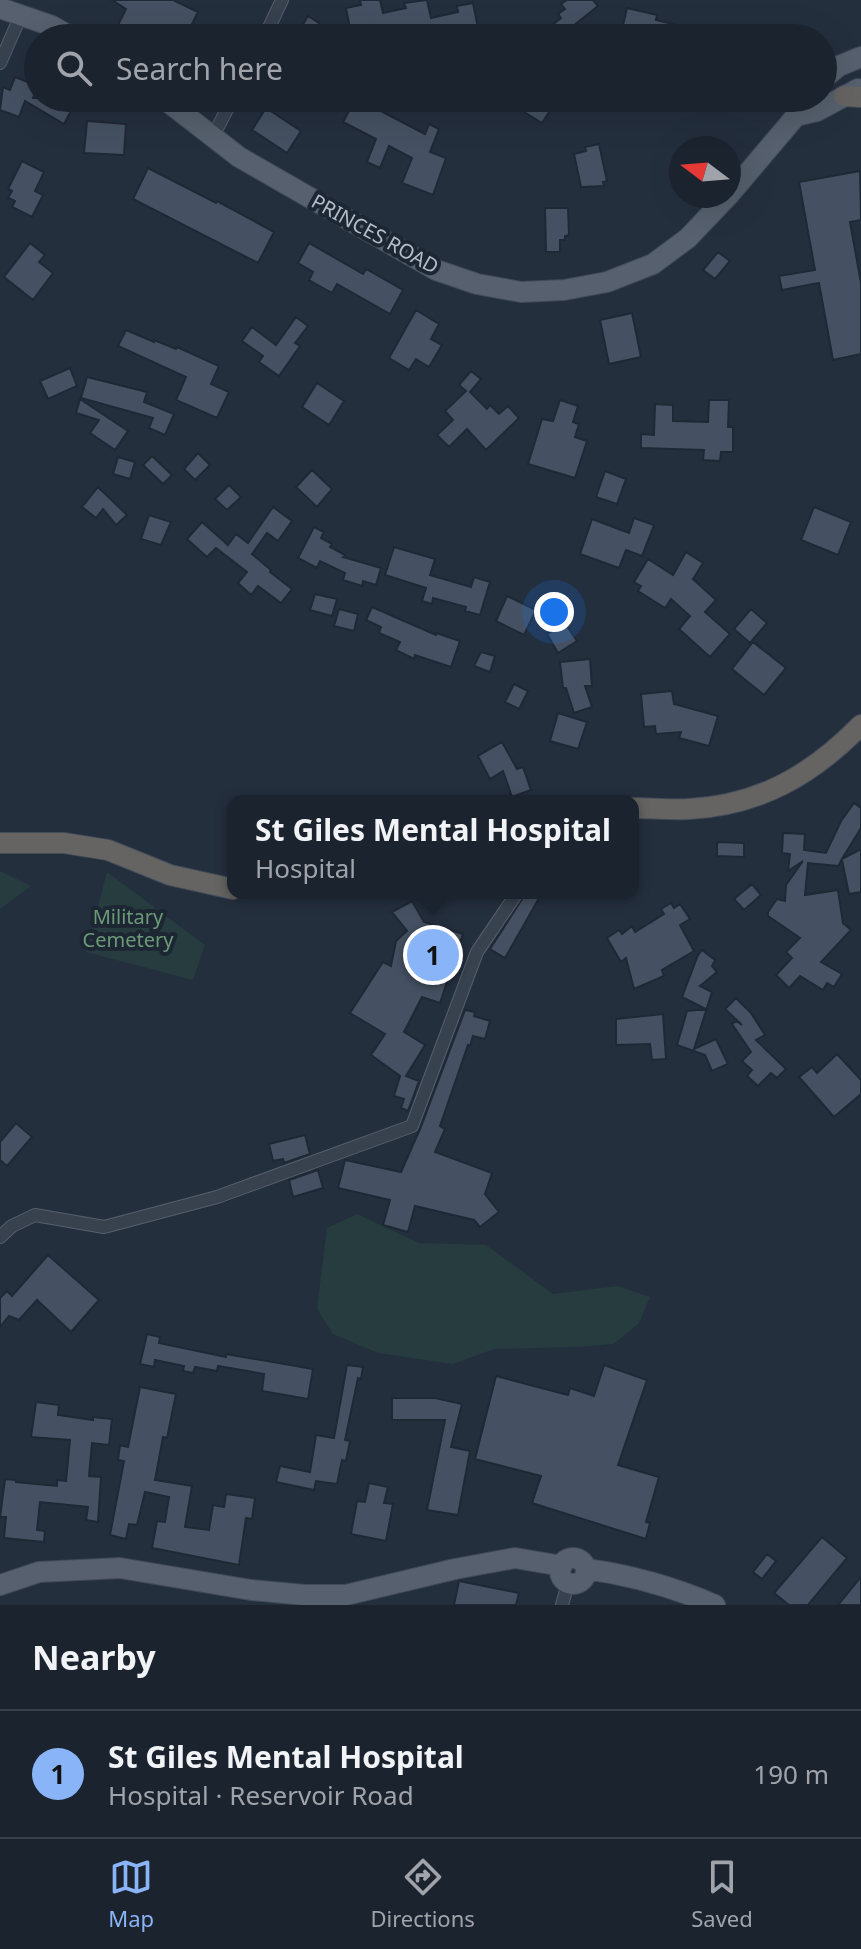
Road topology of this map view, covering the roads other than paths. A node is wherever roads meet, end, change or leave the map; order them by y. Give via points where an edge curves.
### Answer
1 (282, 0) edge
2 (0, 8) edge
3 (21, 15) junction
4 (46, 24) edge
5 (271, 24) edge
6 (861, 57) edge
7 (0, 63) edge
8 (837, 68) edge
9 (180, 112) edge
10 (226, 112) edge
11 (798, 112) edge
12 (813, 112) edge
13 (796, 116) junction
14 (212, 138) junction
15 (741, 180) edge
16 (716, 208) edge
17 (861, 725) edge
18 (639, 808) edge
19 (0, 843) edge
20 (227, 888) edge
21 (513, 899) edge
22 (0, 1237) edge
23 (565, 1574) junction
24 (0, 1585) edge
25 (562, 1605) edge
26 (715, 1605) edge

1 - 5 street
2 - 3 main road
3 - 4 main road
3 - 7 street
6 - 8 main road
9 - 14 main road, PRINCES ROAD
10 - 14 street
11 - 13 main road, PRINCES ROAD
12 - 13 main road, PRINCES ROAD
13 - 15 main road, PRINCES ROAD
14 - 16 main road, PRINCES ROAD via 436,270 521,292 607,282 653,264
17 - 18 highway via 841,746 779,789 689,809
19 - 20 highway via 97,848 170,875
21 - 22 street via 477,952 412,1126 217,1197 104,1227 35,1215
23 - 24 main road via 515,1558 346,1595 251,1590 120,1568 39,1572
23 - 25 street
23 - 26 main road via 567,1559 575,1558 586,1569 626,1575

